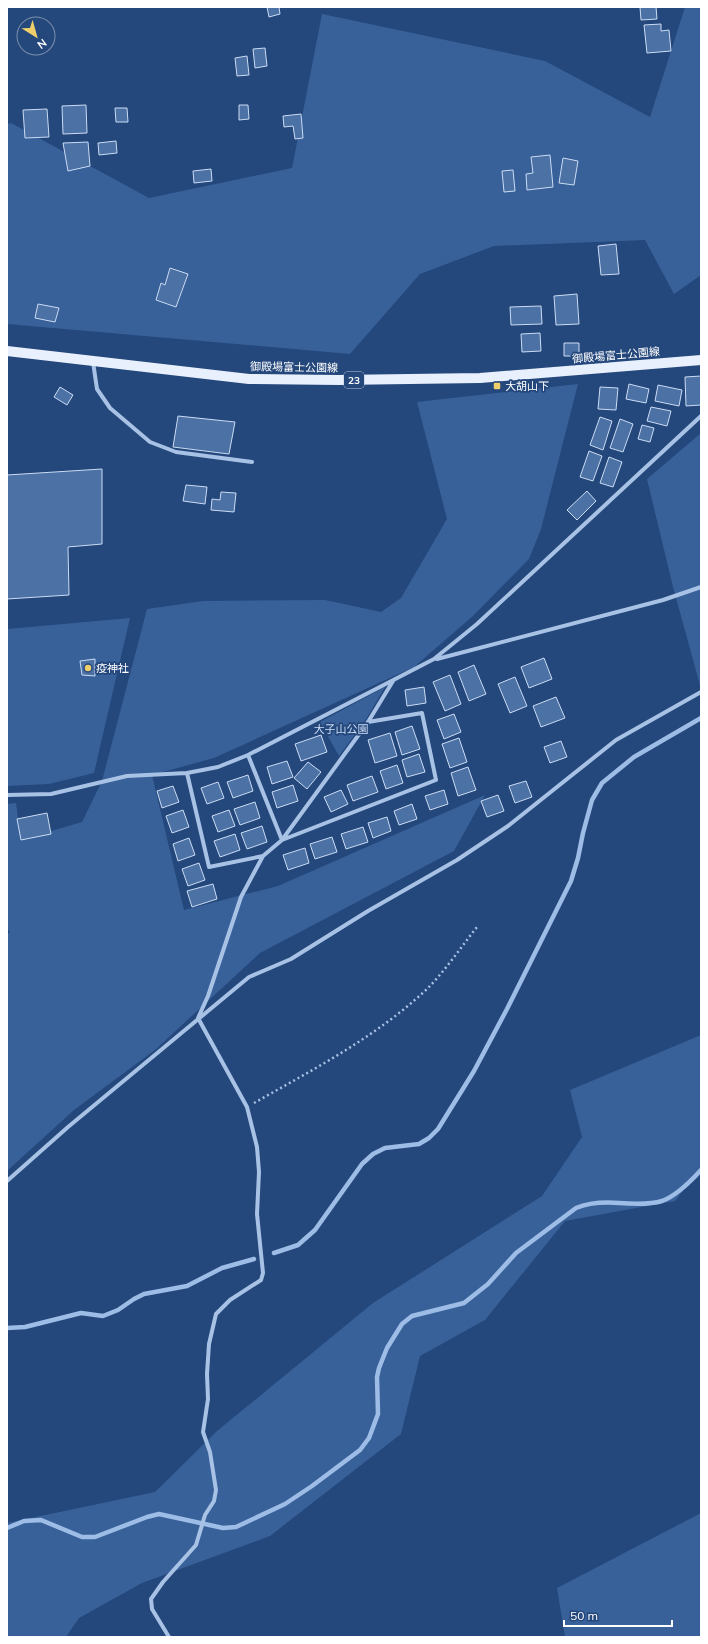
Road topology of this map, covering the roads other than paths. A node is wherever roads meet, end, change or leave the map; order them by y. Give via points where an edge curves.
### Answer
1 (7, 351) edge
2 (701, 360) edge
3 (93, 361) junction
4 (701, 416) edge
5 (252, 462) dead end
6 (701, 587) edge
7 (434, 659) junction
8 (393, 681) junction
9 (701, 692) edge
10 (368, 722) junction
11 (248, 755) junction
12 (187, 773) junction
13 (7, 795) edge
14 (282, 840) junction
15 (263, 856) junction
16 (198, 1018) junction
17 (7, 1181) edge
18 (169, 1637) edge

1 - 3 main road, 御殿場富士公園線 / 23
2 - 3 main road, 御殿場富士公園線 / 23 via 480,378 347,380 250,379
3 - 5 street via 96,389 110,408 150,442 176,452
4 - 7 street via 478,624
6 - 7 street via 663,600
7 - 8 street
8 - 10 street
8 - 11 street
9 - 16 street via 616,740 508,826 457,860 368,910 292,959 249,977
10 - 14 street
10 - 14 street via 422,713 436,780
11 - 12 street via 218,767
11 - 14 street
12 - 13 street via 127,776 51,794
12 - 15 street via 209,867
14 - 15 street
15 - 16 street via 241,897 208,996
16 - 17 street
16 - 18 street via 247,1107 257,1146 257,1214 263,1273 261,1280 230,1300 216,1314 210,1344 208,1399 202,1432 210,1452 216,1490 196,1545 151,1599 152,1609

